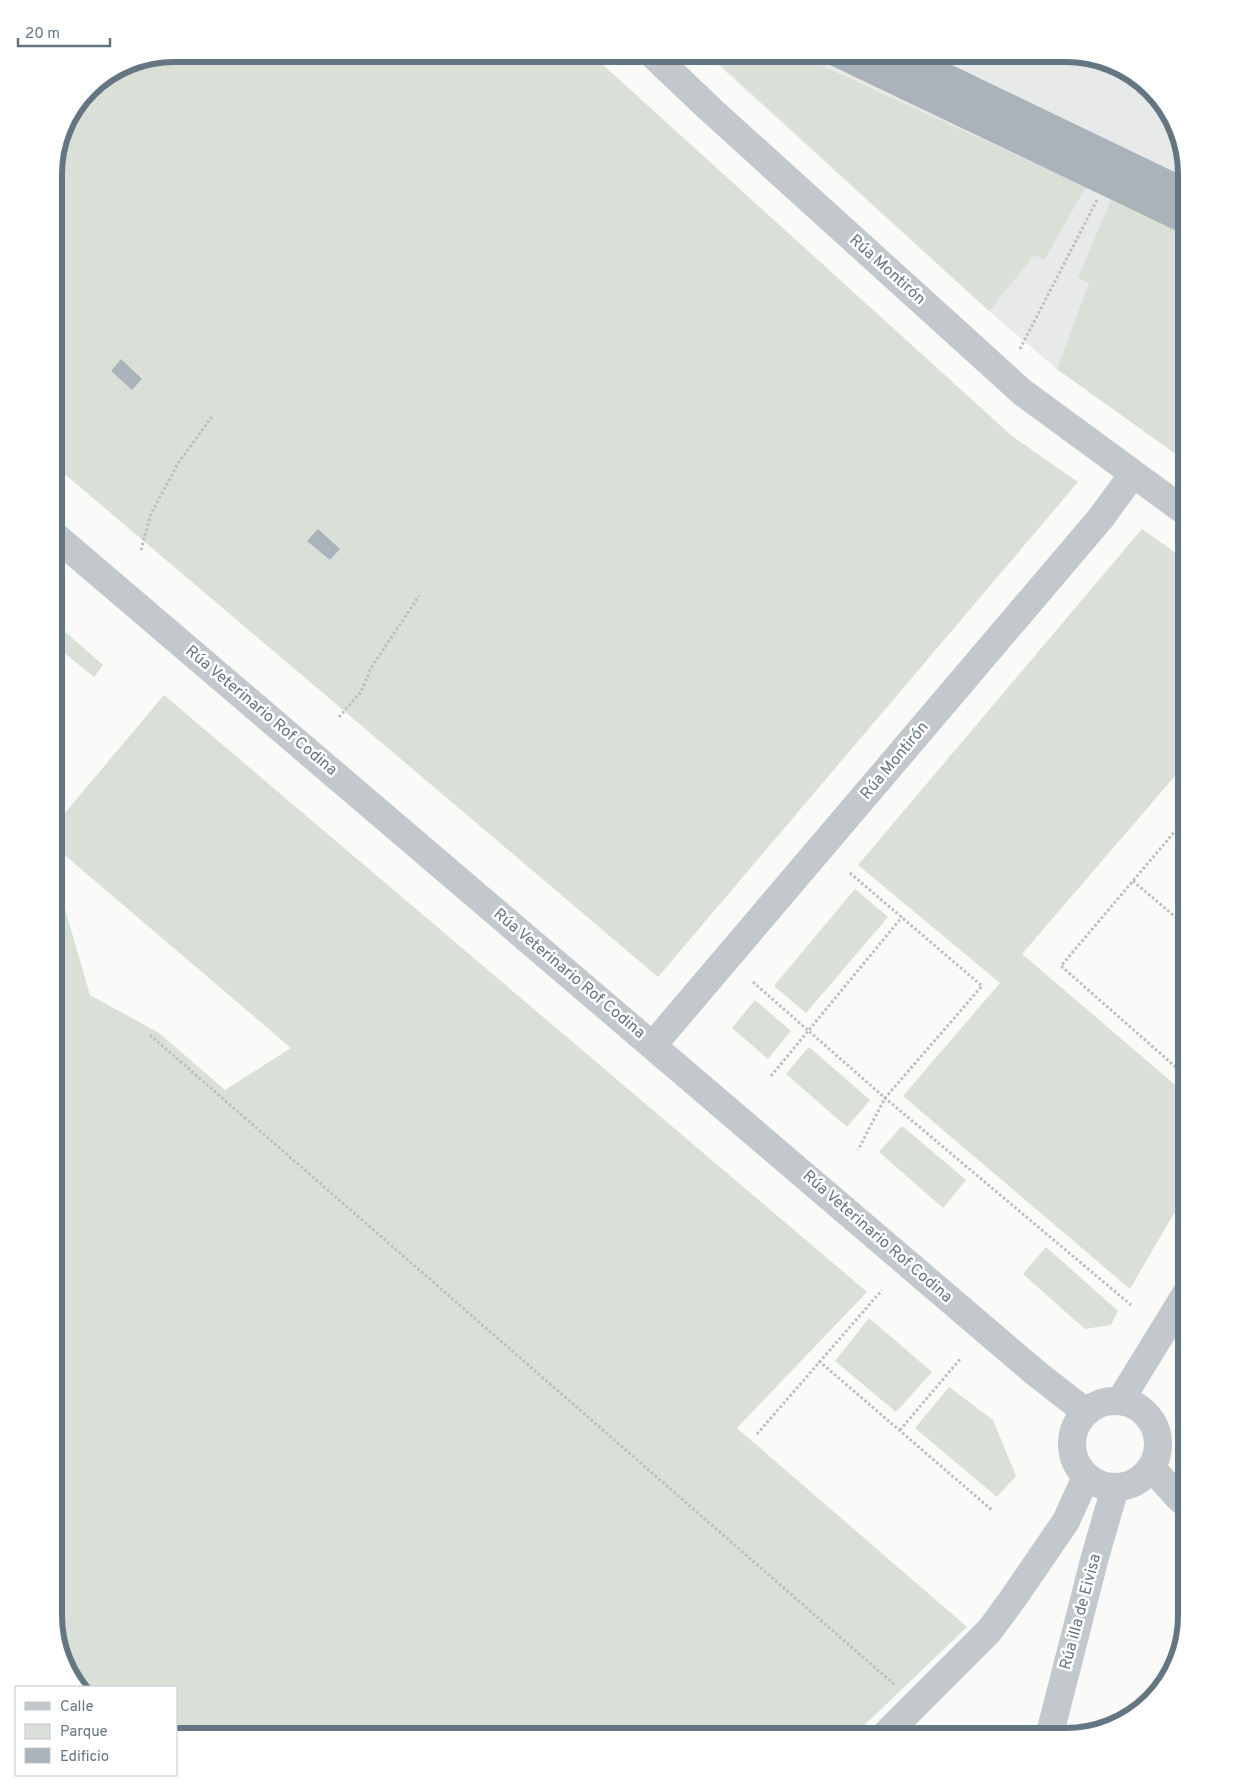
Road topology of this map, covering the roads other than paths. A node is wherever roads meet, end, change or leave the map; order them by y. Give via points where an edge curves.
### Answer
1 (662, 63) edge
2 (1133, 474) junction
3 (1178, 506) edge
4 (63, 542) edge
5 (653, 1045) junction
6 (1178, 1307) edge
7 (1120, 1401) junction
8 (1086, 1412) junction
9 (1152, 1468) junction
10 (1086, 1477) junction
11 (1115, 1488) junction
12 (1178, 1495) edge
13 (892, 1728) edge
14 (1051, 1728) edge

1 - 2 street, Rúa Montirón via 1022,392
2 - 3 street, Rúa Montirón
2 - 5 street, Rúa Montirón via 1100,519
4 - 5 street, Rúa Veterinario Rof Codina
5 - 8 street, Rúa Veterinario Rof Codina via 1036,1374
6 - 7 street
7 - 8 street via 1096,1405
7 - 9 street via 1134,1405 1155,1426 1159,1440 1158,1455
8 - 10 street via 1073,1433 1072,1445 1073,1457
9 - 11 street via 1142,1479 1129,1486
9 - 12 street
10 - 11 street via 1100,1485
10 - 13 street via 1066,1521 989,1631
11 - 14 street, Rúa illa de Eivisa

